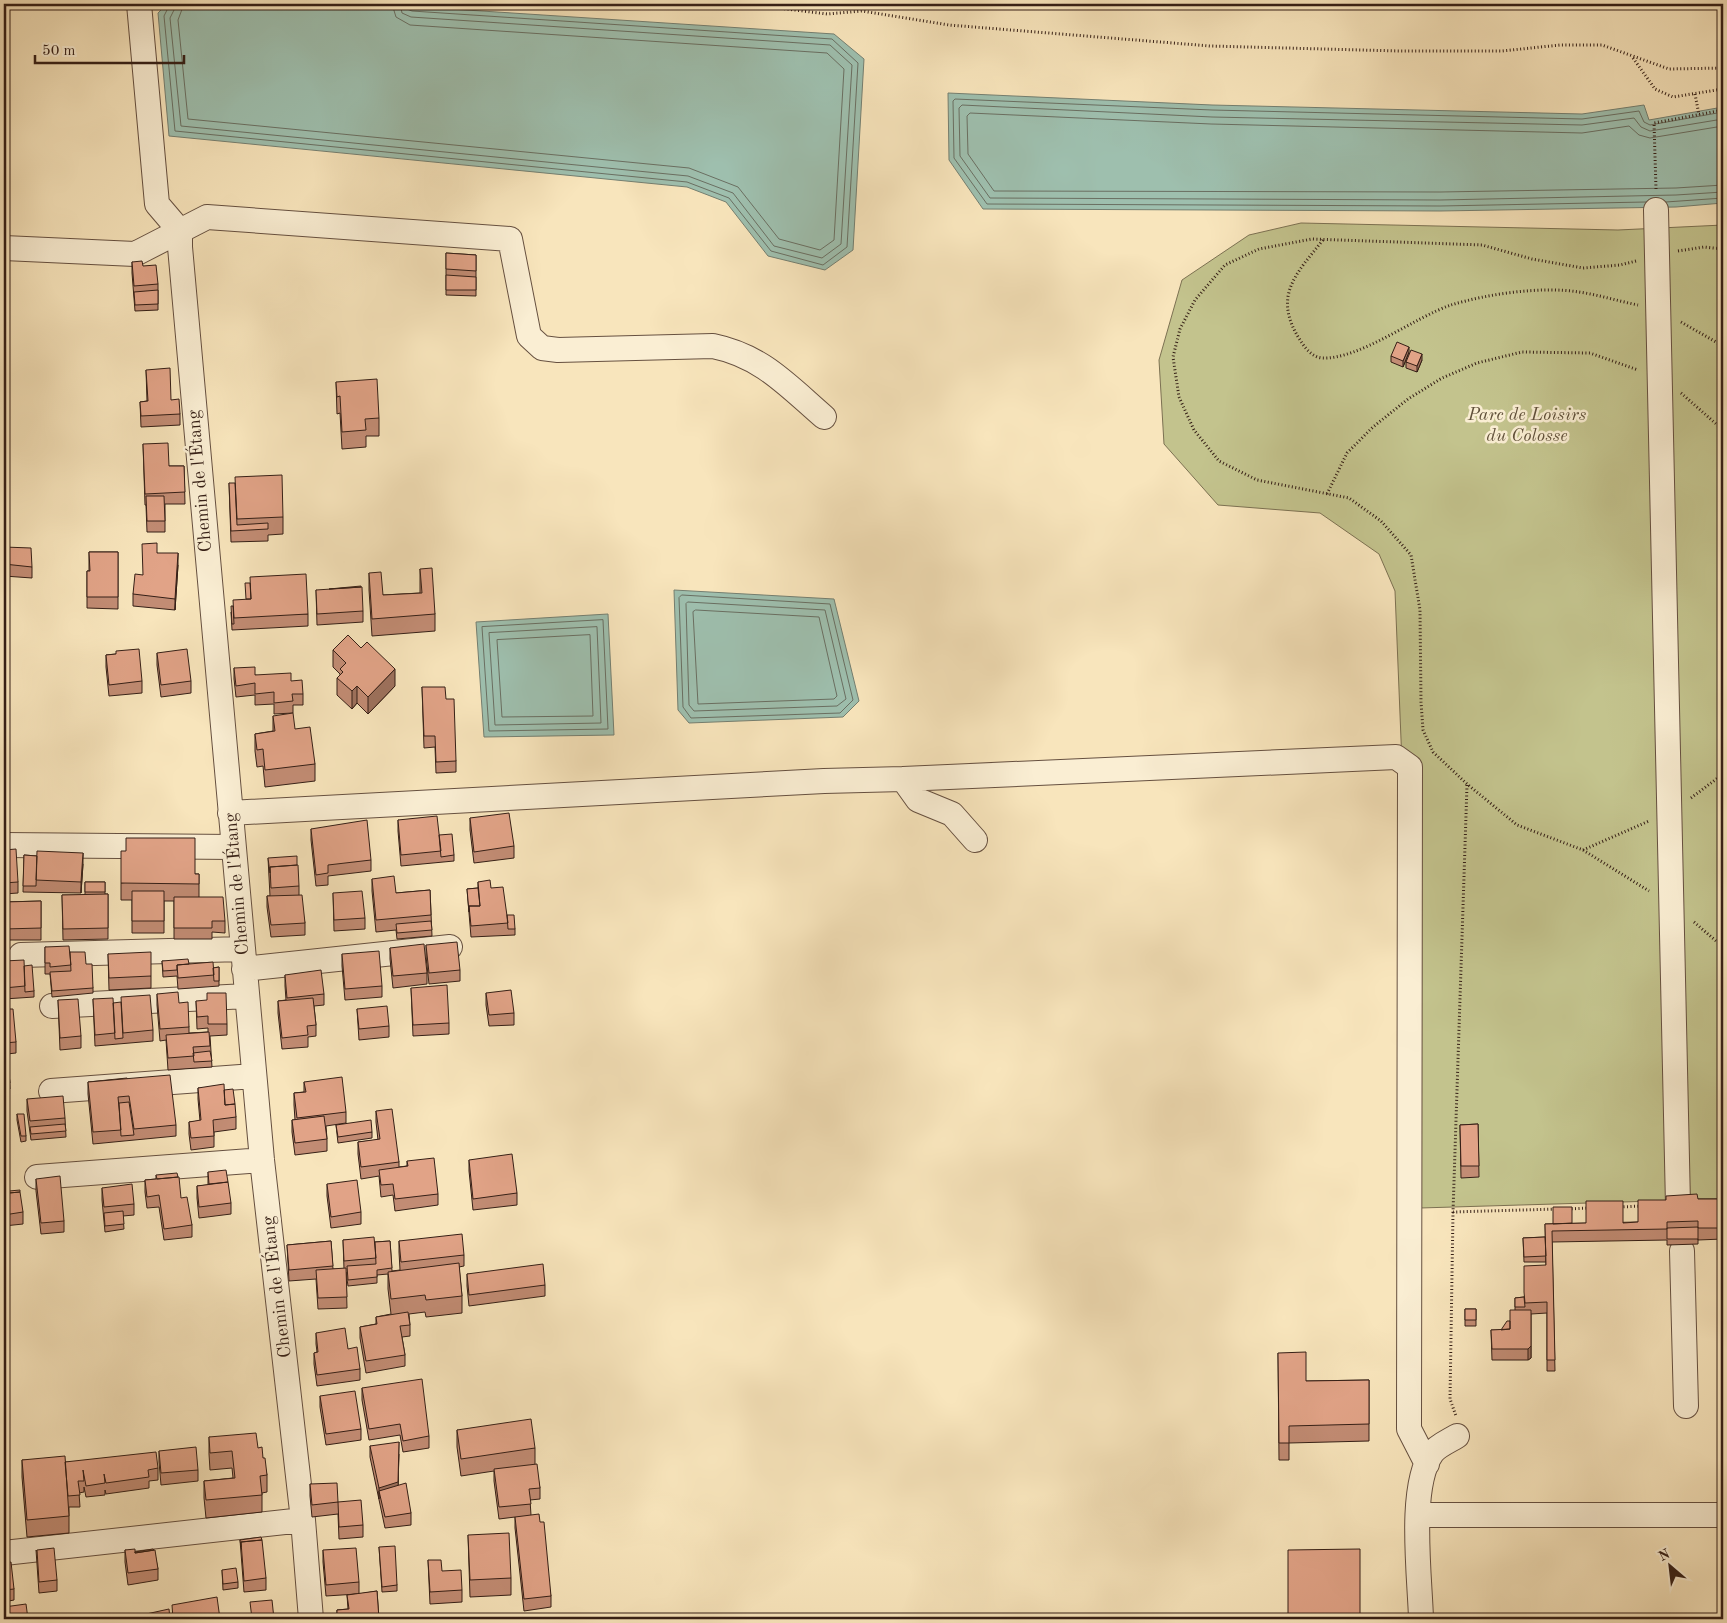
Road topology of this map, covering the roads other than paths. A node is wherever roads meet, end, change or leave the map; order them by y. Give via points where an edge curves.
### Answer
1 (139, 4) edge
2 (1656, 210) road end
3 (180, 239) junction
4 (4, 248) edge
5 (824, 417) dead end
6 (903, 779) junction
7 (230, 813) junction
8 (975, 840) dead end
9 (4, 844) edge
10 (233, 846) junction
11 (450, 947) edge
12 (21, 955) dead end
13 (244, 959) junction
14 (247, 996) junction
15 (52, 1006) dead end
16 (254, 1076) junction
17 (51, 1091) dead end
18 (262, 1160) junction
19 (37, 1177) edge
20 (1678, 1205) edge
21 (1682, 1251) dead end
22 (1686, 1406) dead end
23 (1457, 1428) road end
24 (1427, 1464) junction
25 (1723, 1515) edge
26 (1418, 1516) junction
27 (303, 1520) junction
28 (4, 1553) edge
29 (311, 1619) edge
30 (1421, 1619) edge

1 - 3 street via 157,204
2 - 20 street
3 - 4 street via 134,254
3 - 5 street via 207,217 510,239 529,336 542,348 713,346 733,350 763,364
3 - 7 street, Chemin de l'Étang
6 - 7 street
6 - 8 street via 918,800 952,814
6 - 24 street via 1396,757 1410,768 1409,1429
7 - 10 street, Chemin de l'Étang
9 - 10 street
10 - 13 street, Chemin de l'Étang
11 - 13 street
12 - 13 street
13 - 14 street, Chemin de l'Étang
14 - 15 street
14 - 16 street, Chemin de l'Étang
16 - 17 street
16 - 18 street, Chemin de l'Étang
18 - 19 street
18 - 27 street, Chemin de l'Étang
21 - 22 street
23 - 24 street via 1432,1452
24 - 26 street via 1421,1476
25 - 26 street
26 - 30 street
27 - 28 street
27 - 29 street, Chemin de l'Étang

